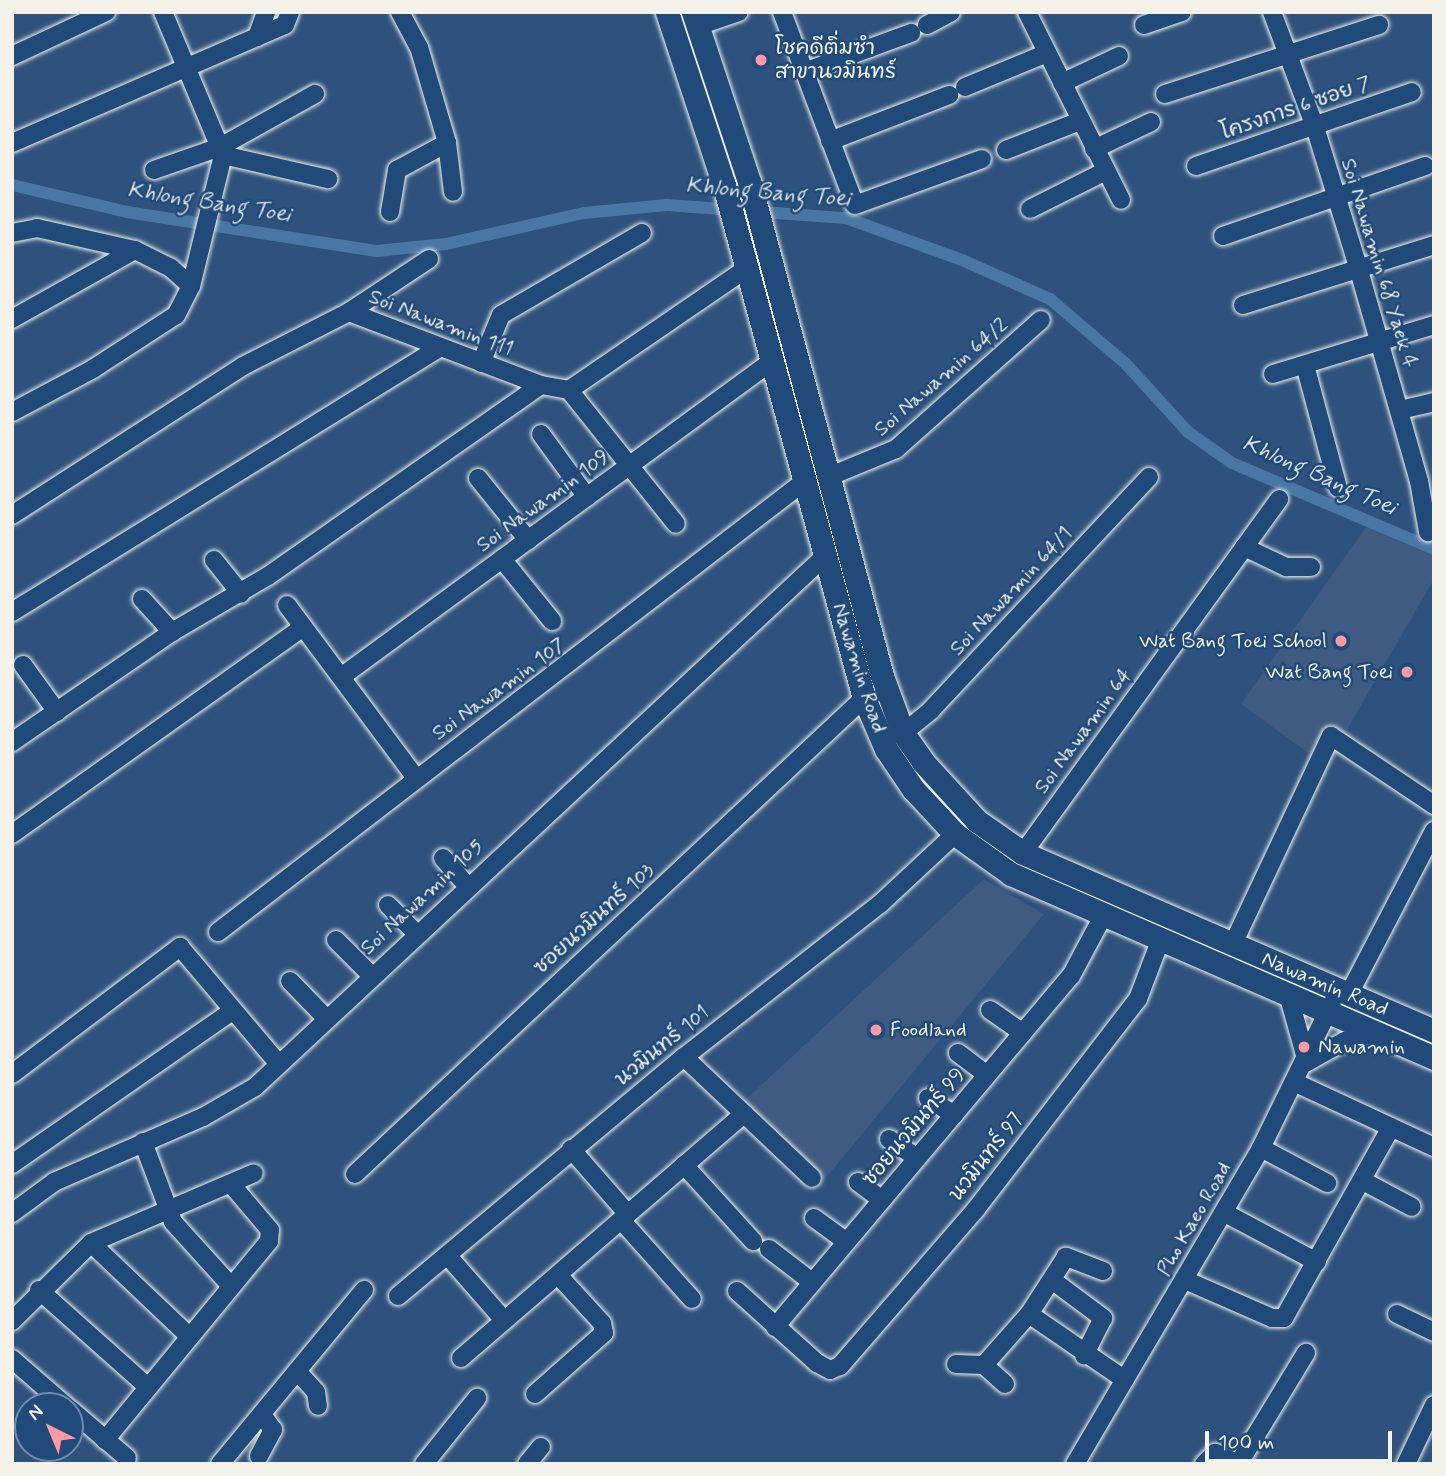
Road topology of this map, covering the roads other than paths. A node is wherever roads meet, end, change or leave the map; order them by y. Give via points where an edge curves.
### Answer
1 (106, 12) edge
2 (163, 12) edge
3 (266, 12) edge
4 (290, 12) edge
5 (400, 12) edge
6 (667, 12) edge
7 (738, 12) edge
8 (782, 12) edge
9 (951, 12) edge
10 (1182, 12) edge
11 (1272, 12) edge
12 (1029, 13) edge
13 (696, 19) edge
14 (1379, 24) dead end
15 (1144, 25) dead end
16 (257, 37) junction
17 (1047, 53) junction
18 (1287, 54) junction
19 (12, 56) edge
20 (1119, 56) dead end
21 (188, 66) junction
22 (807, 71) junction
23 (1062, 83) junction
24 (1412, 92) dead end
25 (315, 94) dead end
26 (1165, 94) dead end
27 (1080, 121) junction
28 (1152, 122) dead end
29 (1315, 127) junction
30 (830, 141) junction
31 (12, 143) edge
32 (447, 143) junction
33 (1094, 149) junction
34 (1006, 150) dead end
35 (221, 151) junction
36 (982, 159) dead end
37 (1195, 166) dead end
38 (1425, 166) dead end
39 (155, 170) dead end
40 (1106, 171) junction
41 (328, 179) dead end
42 (453, 191) dead end
43 (1336, 197) junction
44 (1121, 200) dead end
45 (1030, 209) dead end
46 (390, 212) dead end
47 (12, 233) edge
48 (642, 233) dead end
49 (1223, 236) dead end
50 (1434, 245) edge
51 (135, 250) junction
52 (429, 259) dead end
53 (1358, 268) junction
54 (746, 269) junction
55 (191, 286) junction
56 (1243, 305) dead end
57 (349, 312) junction
58 (12, 319) edge
59 (1041, 320) dead end
60 (1434, 325) edge
61 (1379, 340) junction
62 (439, 348) junction
63 (772, 361) junction
64 (481, 363) junction
65 (1305, 365) junction
66 (1273, 374) dead end
67 (541, 385) junction
68 (569, 390) junction
69 (1434, 402) edge
70 (1399, 410) junction
71 (12, 412) edge
72 (541, 434) dead end
73 (630, 466) junction
74 (1149, 477) dead end
75 (478, 478) dead end
76 (817, 479) junction
77 (1426, 479) edge
78 (1338, 488) dead end
79 (587, 497) junction
80 (1279, 499) dead end
81 (12, 515) edge
82 (676, 524) dead end
83 (1428, 532) dead end
84 (528, 540) junction
85 (1244, 547) junction
86 (825, 556) junction
87 (502, 559) junction
88 (214, 560) dead end
89 (1311, 567) dead end
90 (241, 594) junction
91 (142, 599) dead end
92 (287, 605) dead end
93 (12, 612) edge
94 (552, 621) dead end
95 (303, 627) junction
96 (172, 632) junction
97 (23, 665) dead end
98 (341, 677) junction
99 (864, 698) junction
100 (57, 712) junction
101 (903, 733) junction
102 (12, 743) edge
103 (416, 778) junction
104 (1434, 805) edge
105 (1434, 831) edge
106 (12, 834) edge
107 (956, 834) junction
108 (1023, 853) junction
109 (443, 858) dead end
110 (467, 886) junction
111 (388, 905) dead end
112 (1103, 916) junction
113 (218, 932) dead end
114 (417, 934) junction
115 (336, 940) dead end
116 (1160, 941) junction
117 (1233, 944) junction
118 (372, 976) junction
119 (290, 981) dead end
120 (1343, 991) junction
121 (1288, 994) junction
122 (990, 1010) dead end
123 (232, 1011) junction
124 (1328, 1013) junction
125 (327, 1019) junction
126 (1434, 1031) edge
127 (1023, 1033) junction
128 (1375, 1033) junction
129 (958, 1053) dead end
130 (684, 1056) junction
131 (1434, 1058) edge
132 (1307, 1062) junction
133 (279, 1064) junction
134 (12, 1074) edge
135 (987, 1075) junction
136 (1296, 1083) junction
137 (928, 1098) dead end
138 (744, 1114) junction
139 (954, 1115) junction
140 (1391, 1127) junction
141 (889, 1139) dead end
142 (143, 1142) junction
143 (1434, 1147) edge
144 (571, 1149) junction
145 (1261, 1149) junction
146 (917, 1158) junction
147 (12, 1164) edge
148 (684, 1165) junction
149 (254, 1173) dead end
150 (355, 1174) dead end
151 (812, 1178) dead end
152 (1363, 1181) junction
153 (858, 1182) dead end
154 (1327, 1183) dead end
155 (231, 1184) junction
156 (882, 1200) junction
157 (1412, 1207) dead end
158 (167, 1211) junction
159 (12, 1213) edge
160 (1225, 1213) junction
161 (625, 1217) junction
162 (814, 1218) dead end
163 (846, 1241) junction
164 (91, 1242) junction
165 (447, 1255) junction
166 (1317, 1262) junction
167 (1103, 1271) dead end
168 (558, 1275) junction
169 (1052, 1280) junction
170 (1185, 1280) junction
171 (812, 1282) junction
172 (230, 1285) junction
173 (39, 1290) junction
174 (364, 1290) dead end
175 (737, 1291) dead end
176 (398, 1296) dead end
177 (692, 1299) dead end
178 (1029, 1314) junction
179 (1397, 1314) dead end
180 (504, 1320) junction
181 (12, 1321) edge
182 (775, 1326) junction
183 (1434, 1332) edge
184 (189, 1336) junction
185 (1306, 1353) dead end
186 (1084, 1356) junction
187 (461, 1358) dead end
188 (12, 1359) edge
189 (956, 1364) dead end
190 (984, 1365) junction
191 (297, 1371) junction
192 (1125, 1380) junction
193 (1005, 1384) dead end
194 (148, 1387) junction
195 (50, 1392) edge
196 (535, 1394) dead end
197 (477, 1398) dead end
198 (1434, 1405) edge
199 (318, 1406) dead end
200 (262, 1414) junction
201 (84, 1421) edge
202 (106, 1440) junction
203 (541, 1447) dead end
204 (259, 1457) dead end
205 (127, 1458) dead end
206 (220, 1464) edge
207 (424, 1464) edge
208 (527, 1464) edge
209 (1076, 1464) edge
210 (1204, 1464) edge
211 (1239, 1464) edge
212 (1406, 1464) edge

1 - 19 street
2 - 21 street
3 - 16 street
4 - 16 street via 285,24
5 - 32 street via 419,47
6 - 54 main road, Nawamin Road
7 - 13 street
8 - 22 street
9 - 22 street via 919,29
10 - 15 street
11 - 18 street, Soi Nawamin 68 Yaek 4
12 - 17 street
13 - 76 main road, Nawamin Road via 760,220
14 - 18 street
16 - 21 street
17 - 23 street
17 - 30 street
18 - 26 street
18 - 29 street, Soi Nawamin 68 Yaek 4
20 - 23 street
21 - 31 street
21 - 35 street
22 - 30 street
23 - 27 street
24 - 29 street, โครงการ 6 ซอย 7
25 - 35 street
27 - 33 street
27 - 34 street
28 - 33 street
29 - 37 street, โครงการ 6 ซอย 7
29 - 43 street, Soi Nawamin 68 Yaek 4
30 - 36 street via 850,201 861,206
32 - 42 street
32 - 46 street via 397,170
33 - 40 street
35 - 39 street
35 - 41 street
35 - 55 street
38 - 43 street
40 - 44 street
40 - 45 street
43 - 49 street
43 - 53 street, Soi Nawamin 68 Yaek 4
47 - 51 street via 37,228
48 - 64 street via 501,315
50 - 53 street
51 - 55 street via 170,268
51 - 58 street
52 - 57 street
53 - 56 street
53 - 61 street, Soi Nawamin 68 Yaek 4
54 - 63 main road, Nawamin Road
54 - 68 street
55 - 71 street via 176,315 93,369
57 - 62 street, Soi Nawamin 111
57 - 81 street, Soi Nawamin 111 via 243,366
59 - 76 street, Soi Nawamin 64/2 via 896,449
60 - 61 street
61 - 65 street
61 - 70 street, Soi Nawamin 68 Yaek 4
62 - 64 street, Soi Nawamin 111
62 - 93 street
63 - 73 street, Soi Nawamin 109
63 - 76 main road, Nawamin Road
64 - 67 street, Soi Nawamin 111
65 - 66 street
65 - 78 street
67 - 68 street, Soi Nawamin 111
67 - 90 street
68 - 73 street
69 - 70 street
70 - 77 street, Soi Nawamin 68 Yaek 4
72 - 79 street
73 - 79 street, Soi Nawamin 109
73 - 82 street
74 - 101 street, Soi Nawamin 64/1 via 930,710
75 - 84 street
76 - 86 main road, Nawamin Road
76 - 101 main road, Nawamin Road
76 - 103 street, Soi Nawamin 107
77 - 83 street, Soi Nawamin 68 Yaek 4
79 - 84 street, Soi Nawamin 109
80 - 85 street, Soi Nawamin 64
84 - 87 street, Soi Nawamin 109
85 - 89 street via 1286,567
85 - 108 street, Soi Nawamin 64
86 - 99 main road, Nawamin Road
86 - 110 street, Soi Nawamin 105
87 - 94 street
87 - 98 street, Soi Nawamin 109
88 - 90 street
90 - 96 street
91 - 96 street
92 - 95 street
95 - 98 street
95 - 106 street
96 - 100 street
97 - 100 street
98 - 103 street
99 - 107 main road, Nawamin Road via 899,769
99 - 150 street, ซอยนวมินทร์ 103
100 - 102 street
101 - 108 main road, Nawamin Road via 957,802
103 - 113 street, Soi Nawamin 107
104 - 117 street via 1331,736
105 - 120 street, Pho Kaeo Road
107 - 112 main road, Nawamin Road via 1011,874
107 - 130 street, นวมินทร์ 101 via 880,904
108 - 117 main road, Nawamin Road
109 - 110 street
110 - 114 street, Soi Nawamin 105
111 - 114 street
112 - 116 main road, Nawamin Road
112 - 127 street, ซอยนวมินทร์ 99 via 1071,976
114 - 118 street, Soi Nawamin 105
115 - 118 street
116 - 121 main road, Nawamin Road
116 - 182 street, นวมินทร์ 97 via 1138,999 976,1209 840,1366 830,1370 817,1363
117 - 120 main road, Nawamin Road
118 - 125 street, Soi Nawamin 105
119 - 125 street
120 - 124 street, Pho Kaeo Road
120 - 126 main road, Nawamin Road
121 - 124 main road, Nawamin Road
121 - 132 street
122 - 127 street
123 - 133 street
123 - 134 street via 189,953 177,948
123 - 147 street
124 - 128 main road, Nawamin Road
124 - 132 street, Pho Kaeo Road
125 - 133 street, Soi Nawamin 105
127 - 135 street, ซอยนวมินทร์ 99
128 - 131 main road, Nawamin Road
128 - 132 street via 1345,1041
129 - 135 street
130 - 138 street
130 - 144 street, นวมินทร์ 101
132 - 136 street, Pho Kaeo Road
133 - 142 street, Soi Nawamin 105 via 241,1098
135 - 139 street, ซอยนวมินทร์ 99
136 - 140 street
136 - 145 street, Pho Kaeo Road
137 - 139 street
138 - 148 street
138 - 151 street
139 - 146 street, ซอยนวมินทร์ 99
140 - 143 street
140 - 152 street
141 - 146 street
142 - 158 street
142 - 159 street, Soi Nawamin 105 via 54,1182
144 - 161 street
144 - 165 street, นวมินทร์ 101
145 - 154 street
145 - 160 street, Pho Kaeo Road
146 - 156 street, ซอยนวมินทร์ 99
148 - 161 street
148 - 171 street via 761,1245
149 - 155 street
152 - 157 street
152 - 166 street
153 - 156 street
155 - 158 street
155 - 172 street via 271,1235
156 - 163 street, ซอยนวมินทร์ 99
158 - 164 street
158 - 172 street
160 - 166 street
160 - 170 street, Pho Kaeo Road
161 - 168 street
161 - 177 street
162 - 163 street
163 - 171 street, ซอยนวมินทร์ 99
164 - 173 street
164 - 184 street
165 - 176 street, นวมินทร์ 101
165 - 180 street
166 - 170 street via 1279,1321
167 - 169 street via 1066,1257
168 - 180 street
168 - 196 street via 601,1323 604,1333
169 - 178 street
169 - 186 street via 1103,1318
170 - 192 street, Pho Kaeo Road
171 - 182 street, ซอยนวมินทร์ 99
172 - 184 street
173 - 181 street
173 - 194 street
174 - 191 street
175 - 182 street
178 - 186 street
178 - 190 street
179 - 183 street
180 - 187 street
184 - 194 street
185 - 211 street
186 - 192 street
188 - 195 street
189 - 190 street
190 - 193 street
191 - 199 street via 316,1392
191 - 200 street
192 - 209 street, Pho Kaeo Road
194 - 202 street
197 - 207 street
198 - 212 street
200 - 204 street via 274,1430
200 - 206 street
201 - 202 street
202 - 205 street
203 - 208 street
210 - 211 street via 1215,1453

